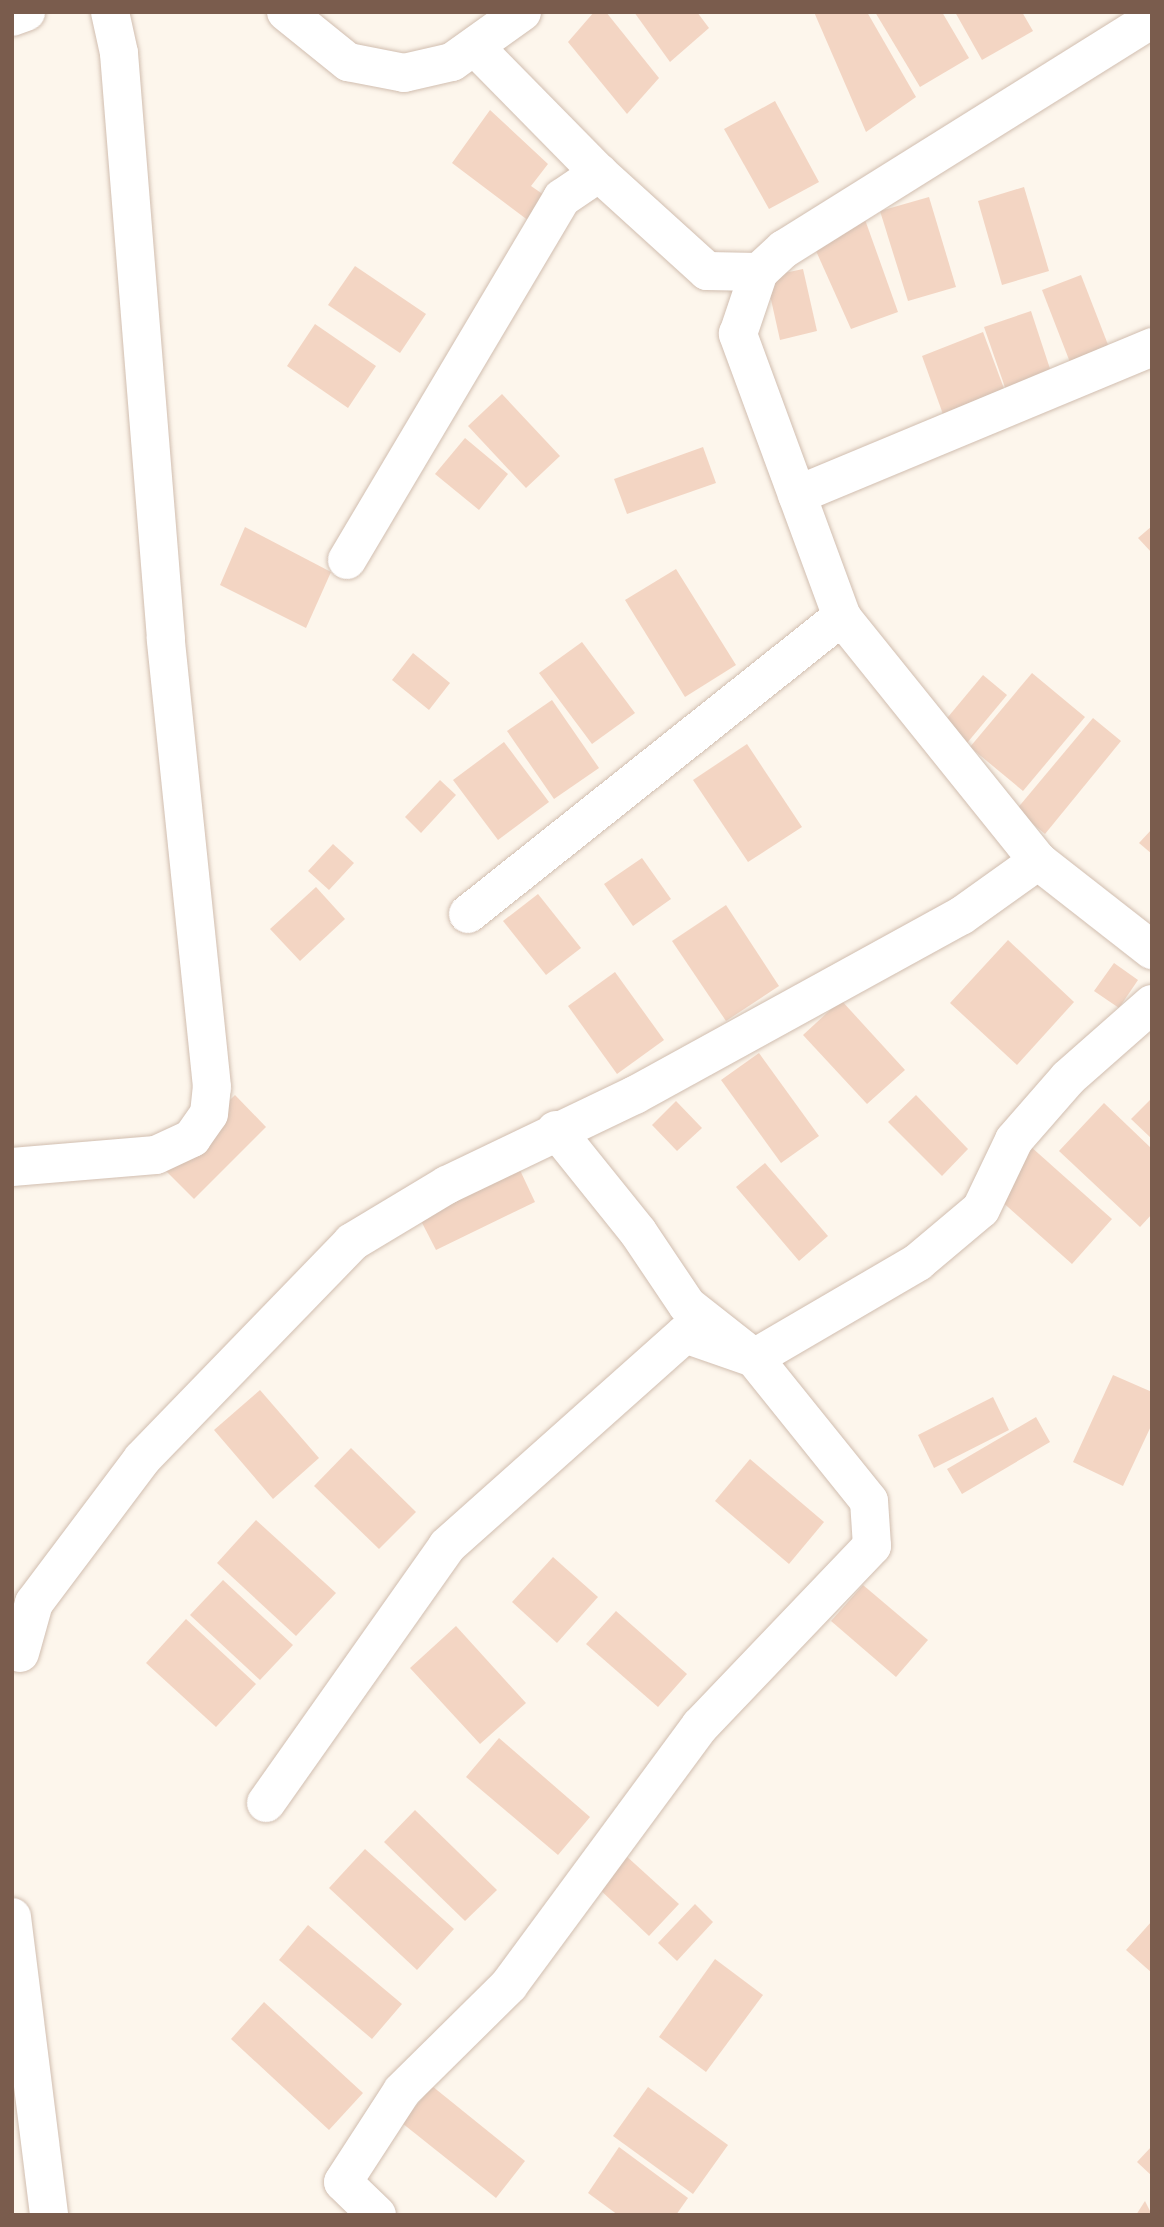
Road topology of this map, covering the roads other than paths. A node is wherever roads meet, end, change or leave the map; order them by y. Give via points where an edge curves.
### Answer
1 (26, 12) edge
2 (110, 12) edge
3 (286, 12) edge
4 (522, 12) edge
5 (12, 17) edge
6 (1152, 19) edge
7 (475, 47) junction
8 (599, 173) junction
9 (759, 272) junction
10 (1152, 347) edge
11 (797, 495) junction
12 (347, 560) dead end
13 (842, 617) junction
14 (1038, 861) junction
15 (468, 914) dead end
16 (1152, 950) edge
17 (1152, 1004) edge
18 (556, 1130) junction
19 (12, 1167) edge
20 (754, 1358) junction
21 (20, 1653) dead end
22 (266, 1803) dead end
23 (12, 1917) edge
24 (49, 2215) edge
25 (377, 2215) edge

1 - 5 street
2 - 19 street via 119,53 166,639 212,1087 209,1114 192,1138 156,1155
3 - 7 street via 348,62 404,73 452,62
4 - 7 street
6 - 9 street via 990,116
7 - 8 street
8 - 9 street via 707,271
8 - 12 street via 562,198 527,251
9 - 11 street via 738,334
10 - 11 street
11 - 13 street
13 - 14 street
13 - 15 street
14 - 16 street
14 - 18 street via 961,916 635,1095
17 - 20 street via 1068,1078 1014,1140 981,1209 918,1262
18 - 20 street via 638,1232 687,1305
18 - 21 street via 352,1242 249,1342 142,1459 34,1603
20 - 22 street via 685,1334 447,1546
20 - 25 street via 869,1501 872,1546 700,1726 509,1985 402,2091 343,2182
23 - 24 street

